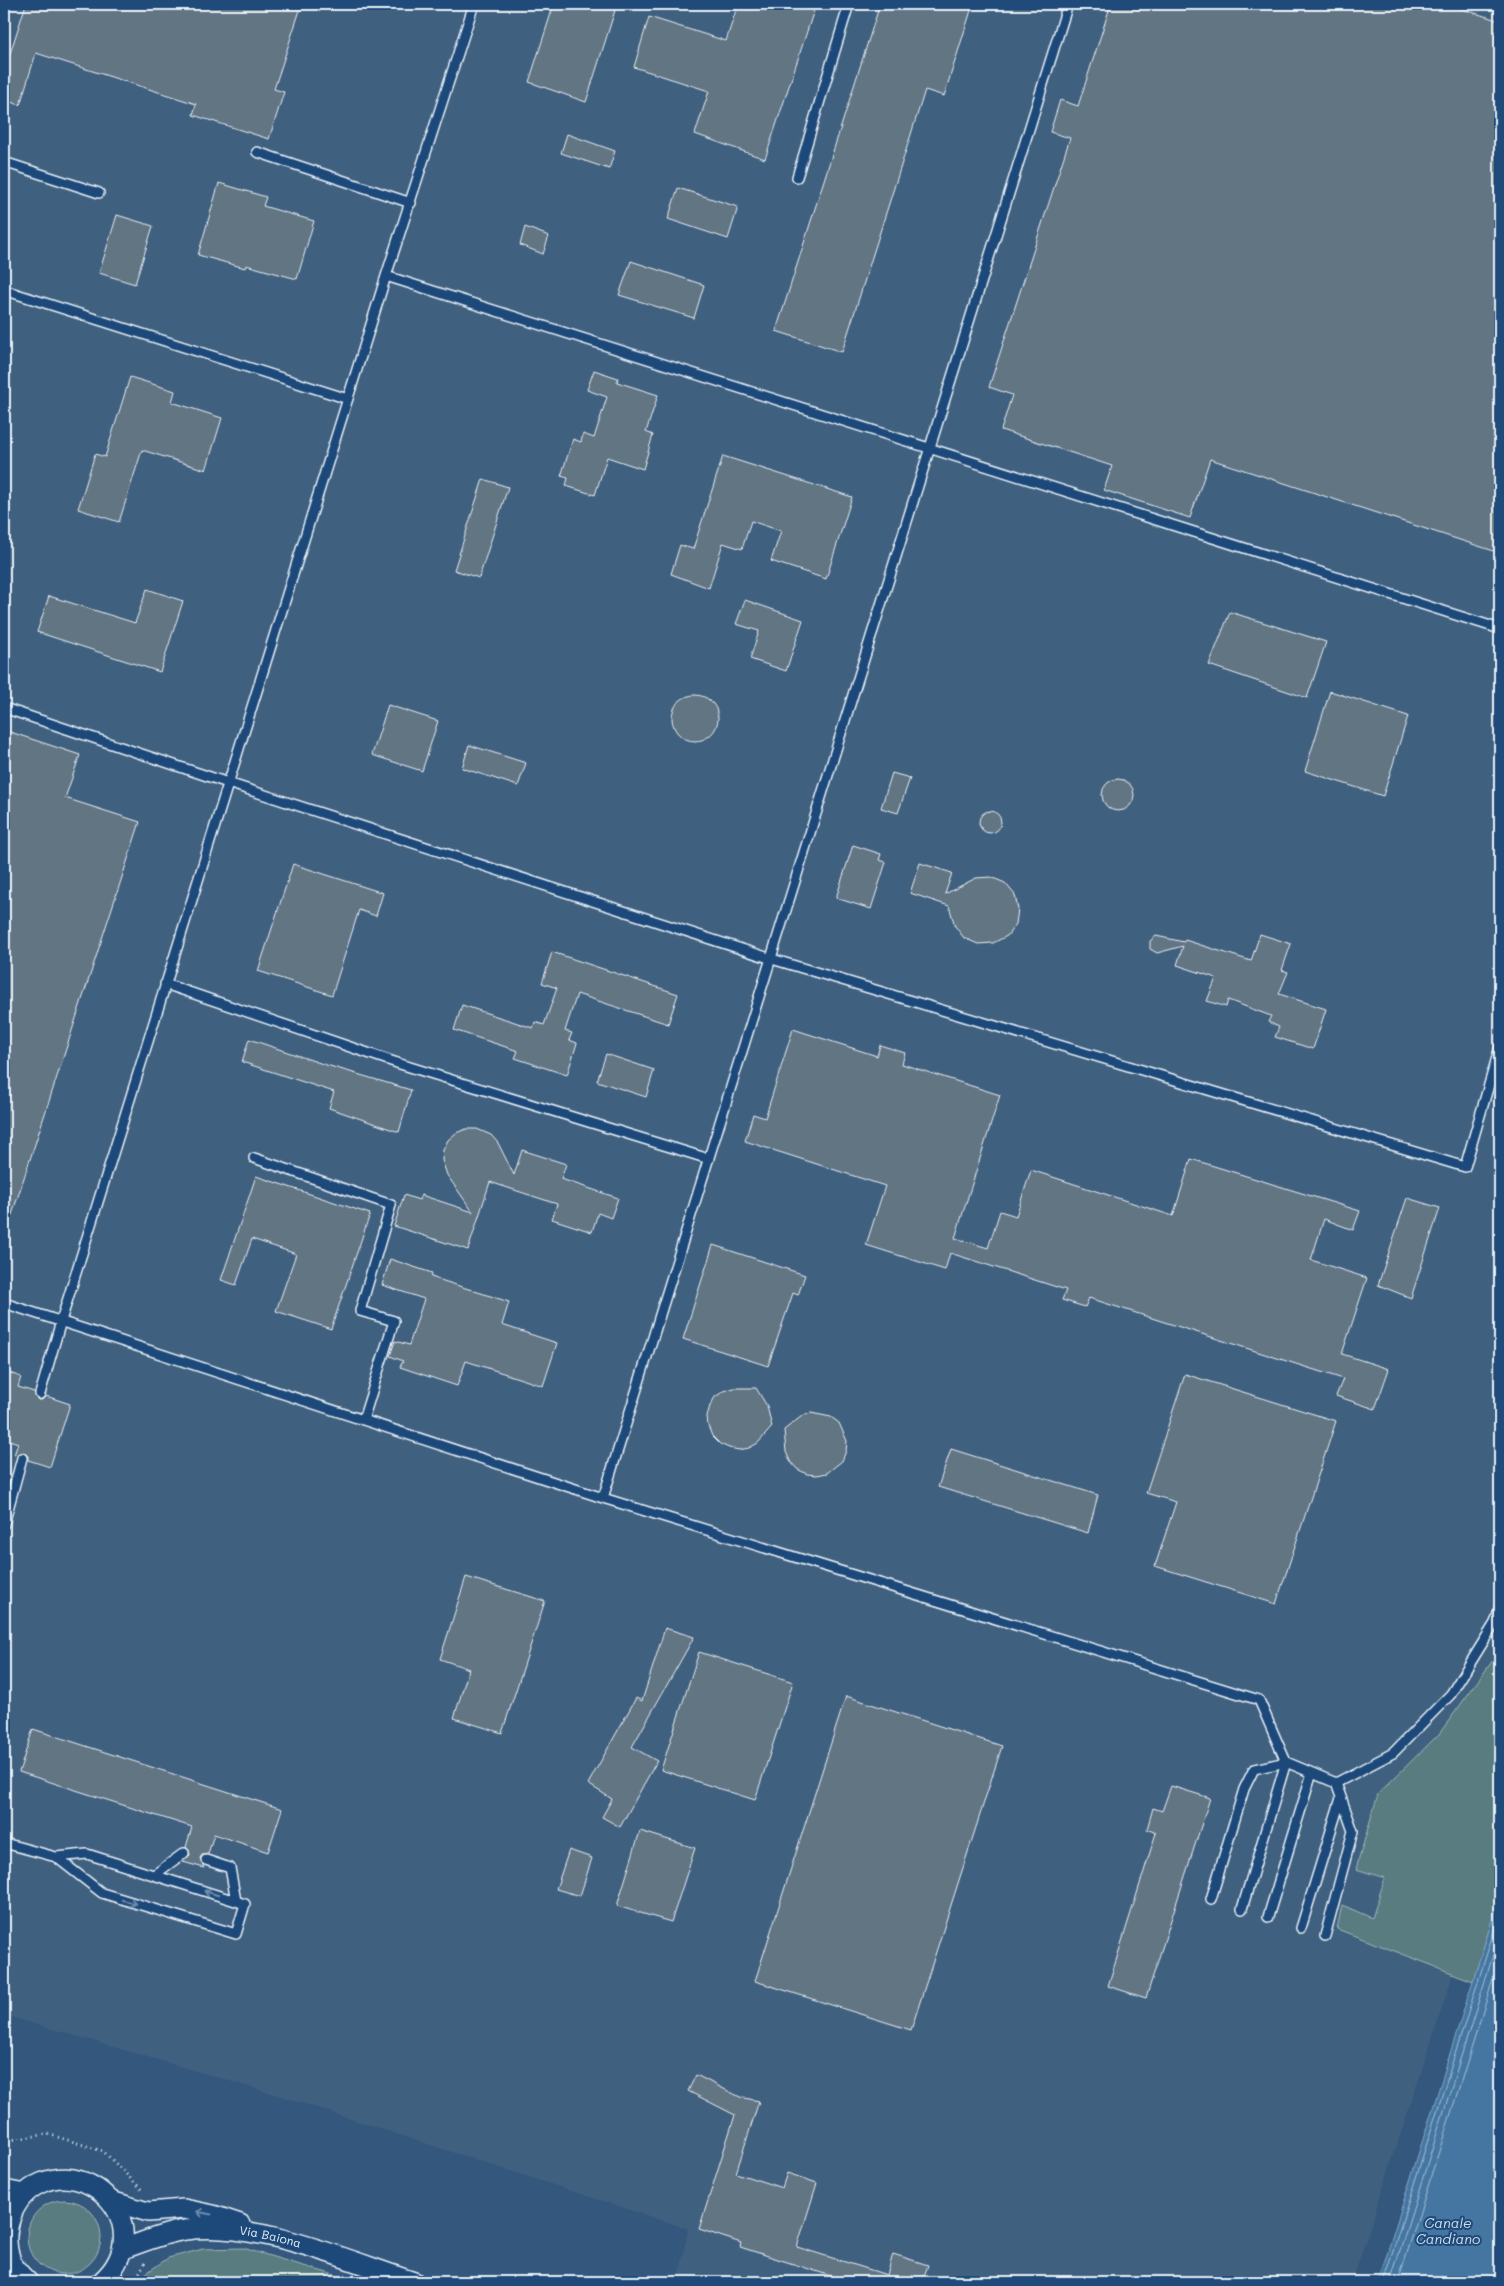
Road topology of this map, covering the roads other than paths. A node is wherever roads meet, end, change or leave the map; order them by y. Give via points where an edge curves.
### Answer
1 (474, 4) edge
2 (849, 4) edge
3 (1068, 4) edge
4 (257, 152) dead end
5 (4, 162) edge
6 (797, 178) dead end
7 (99, 192) dead end
8 (411, 203) junction
9 (386, 276) junction
10 (4, 290) edge
11 (348, 399) junction
12 (931, 449) junction
13 (1500, 629) edge
14 (4, 708) edge
15 (228, 783) junction
16 (772, 959) junction
17 (165, 984) junction
18 (1500, 1047) edge
19 (254, 1158) dead end
20 (709, 1159) junction
21 (4, 1303) edge
22 (61, 1321) junction
23 (40, 1394) dead end
24 (363, 1420) junction
25 (22, 1458) dead end
26 (603, 1498) junction
27 (4, 1524) edge
28 (1500, 1607) edge
29 (1286, 1762) junction
30 (1312, 1773) junction
31 (1336, 1782) junction
32 (1341, 1798) junction
33 (4, 1843) edge
34 (184, 1853) dead end
35 (56, 1857) junction
36 (206, 1860) dead end
37 (154, 1875) junction
38 (1211, 1899) dead end
39 (236, 1901) junction
40 (1242, 1908) dead end
41 (1268, 1917) dead end
42 (1301, 1928) dead end
43 (1325, 1936) dead end
44 (4, 2190) edge
45 (25, 2194) junction
46 (112, 2201) junction
47 (5, 2234) edge
48 (301, 2243) junction
49 (122, 2249) junction
50 (21, 2278) edge
51 (112, 2280) edge
52 (414, 2282) edge

1 - 8 lane
2 - 6 lane
3 - 12 lane
4 - 8 lane
5 - 7 lane
8 - 9 lane
9 - 11 lane
9 - 12 lane
10 - 11 lane
11 - 15 lane
12 - 13 lane
12 - 16 lane
14 - 15 lane
15 - 16 lane
15 - 17 lane
16 - 18 lane via 1465,1167
16 - 20 lane
17 - 20 lane via 400,1064
17 - 22 lane
19 - 24 lane via 391,1205 360,1311 394,1321
20 - 26 lane
21 - 22 lane
22 - 23 lane
22 - 24 lane
24 - 26 lane
25 - 27 lane
26 - 29 lane via 1259,1700
28 - 31 lane via 1495,1623 1451,1694 1393,1753
29 - 30 lane
29 - 38 lane via 1254,1770 1244,1789
29 - 40 lane
30 - 31 lane
30 - 41 lane
31 - 32 lane
32 - 42 lane
32 - 43 lane via 1353,1831
33 - 35 lane
34 - 37 lane
35 - 37 lane via 86,1854
35 -> 39 lane via 102,1894 236,1934 245,1904
36 - 39 lane via 230,1868
39 -> 37 lane
44 - 45 street
45 - 46 street via 41,2183 60,2178 79,2180 97,2188
45 - 47 street via 15,2206
48 -> 46 street via 212,2215 184,2209 148,2212
46 - 49 street via 122,2224
47 - 50 street via 7,2248
48 - 49 street, Via Baiona via 226,2229 185,2230
48 - 52 street, Via Baiona
49 - 51 street

